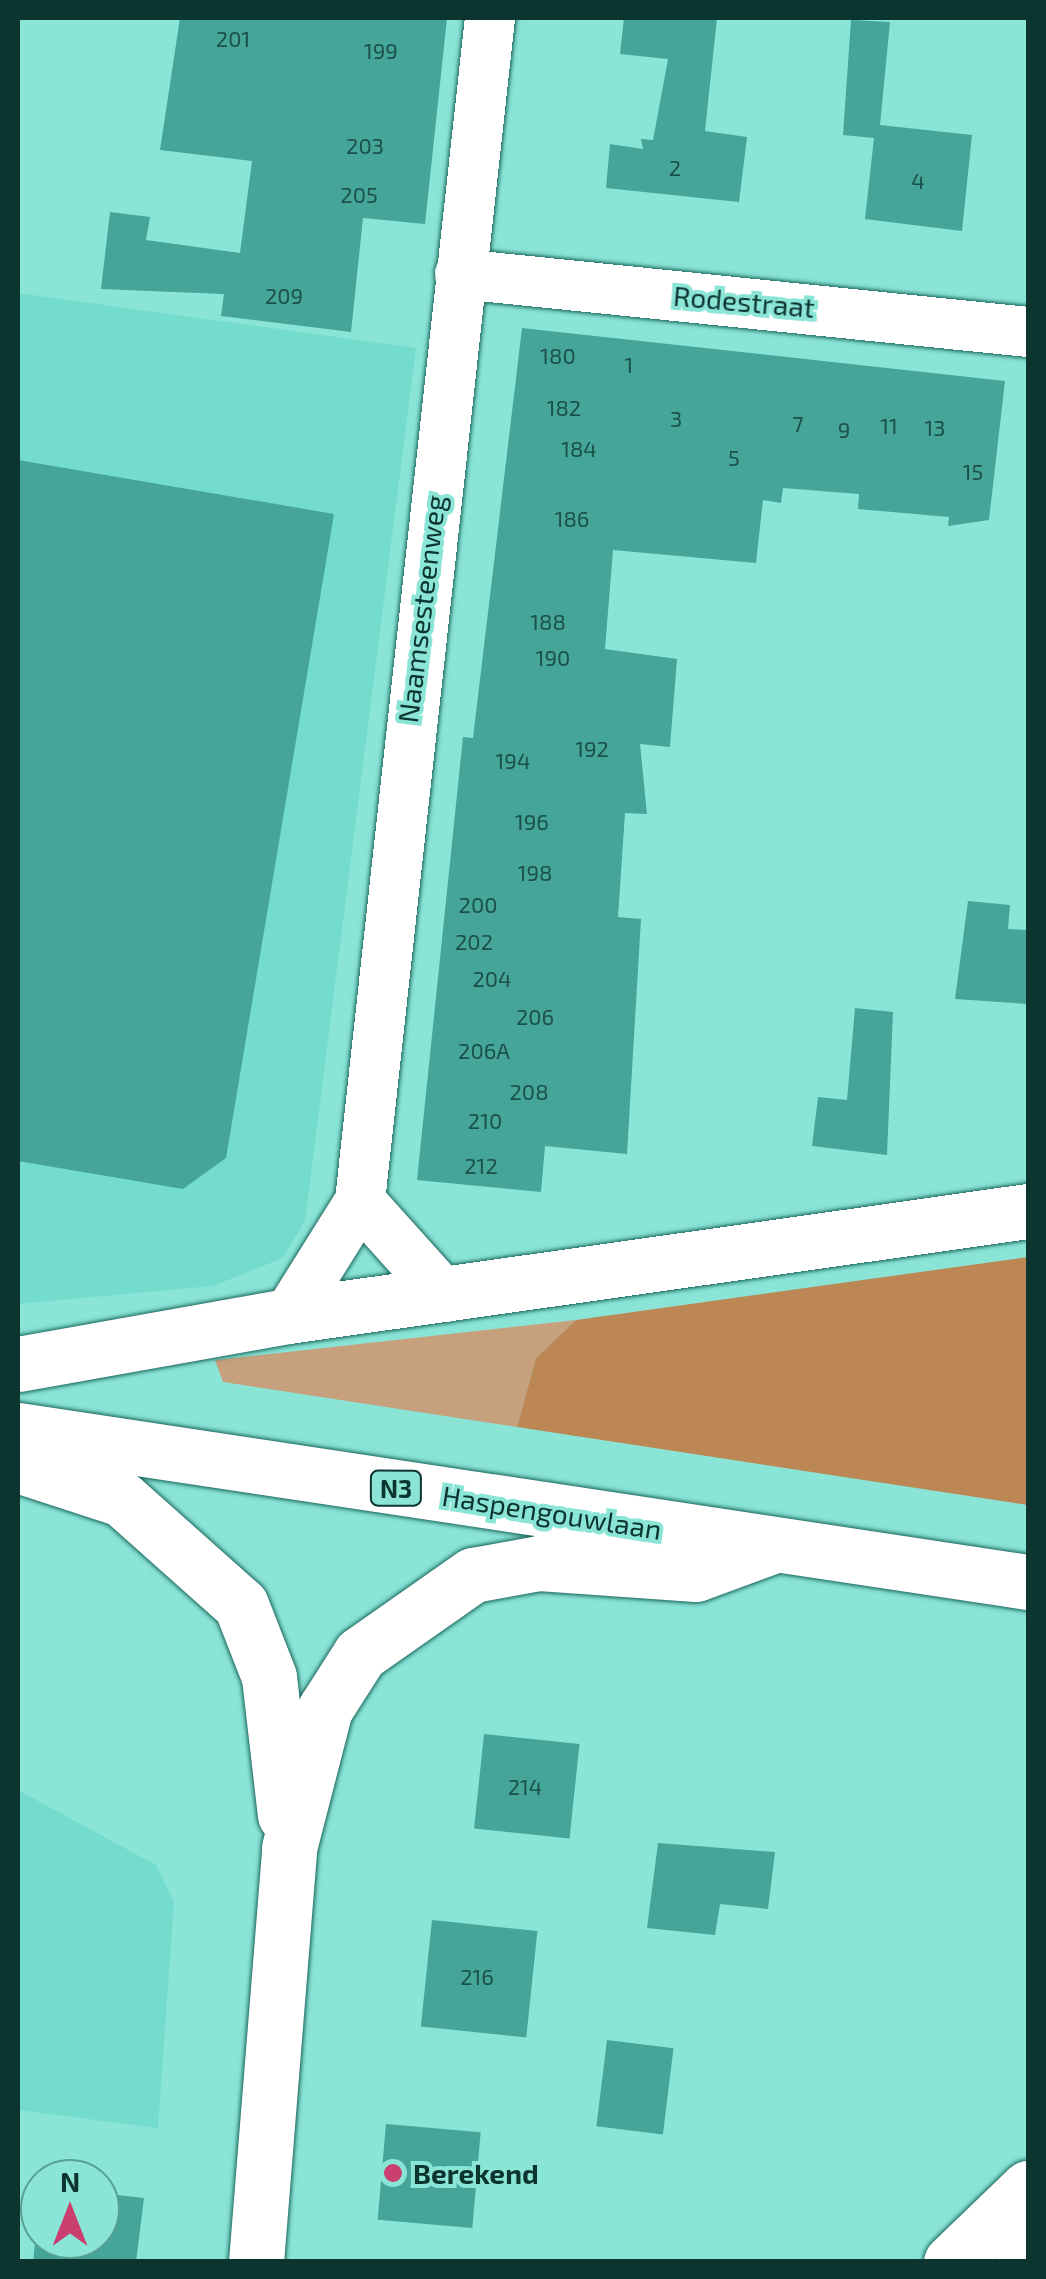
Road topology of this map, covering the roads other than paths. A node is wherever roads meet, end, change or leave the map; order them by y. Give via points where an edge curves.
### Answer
1 (490, 18) edge
2 (460, 274) junction
3 (1028, 332) edge
4 (360, 1200) junction
5 (1028, 1212) edge
6 (446, 1298) junction
7 (288, 1316) junction
8 (18, 1364) edge
9 (18, 1430) edge
10 (18, 1466) edge
11 (775, 1546) junction
12 (1028, 1582) edge
13 (289, 1848) junction
14 (1028, 2188) edge
15 (1028, 2255) edge
16 (256, 2262) edge
17 (951, 2262) edge
18 (1022, 2262) edge

1 - 2 street, Naamsesteenweg
2 - 3 street, Rodestraat
2 - 4 street, Naamsesteenweg
4 - 6 street
4 - 7 street, Naamsesteenweg
5 - 6 main road
6 - 7 main road
7 - 8 main road
9 - 11 main road, Haspengouwlaan / N3
10 - 13 main road via 122,1499 241,1605 269,1677
11 - 12 main road, Haspengouwlaan / N3
11 - 13 main road via 696,1574 539,1563 473,1575 409,1612 360,1654 325,1710
13 - 16 main road
14 - 17 main road
15 - 18 main road

